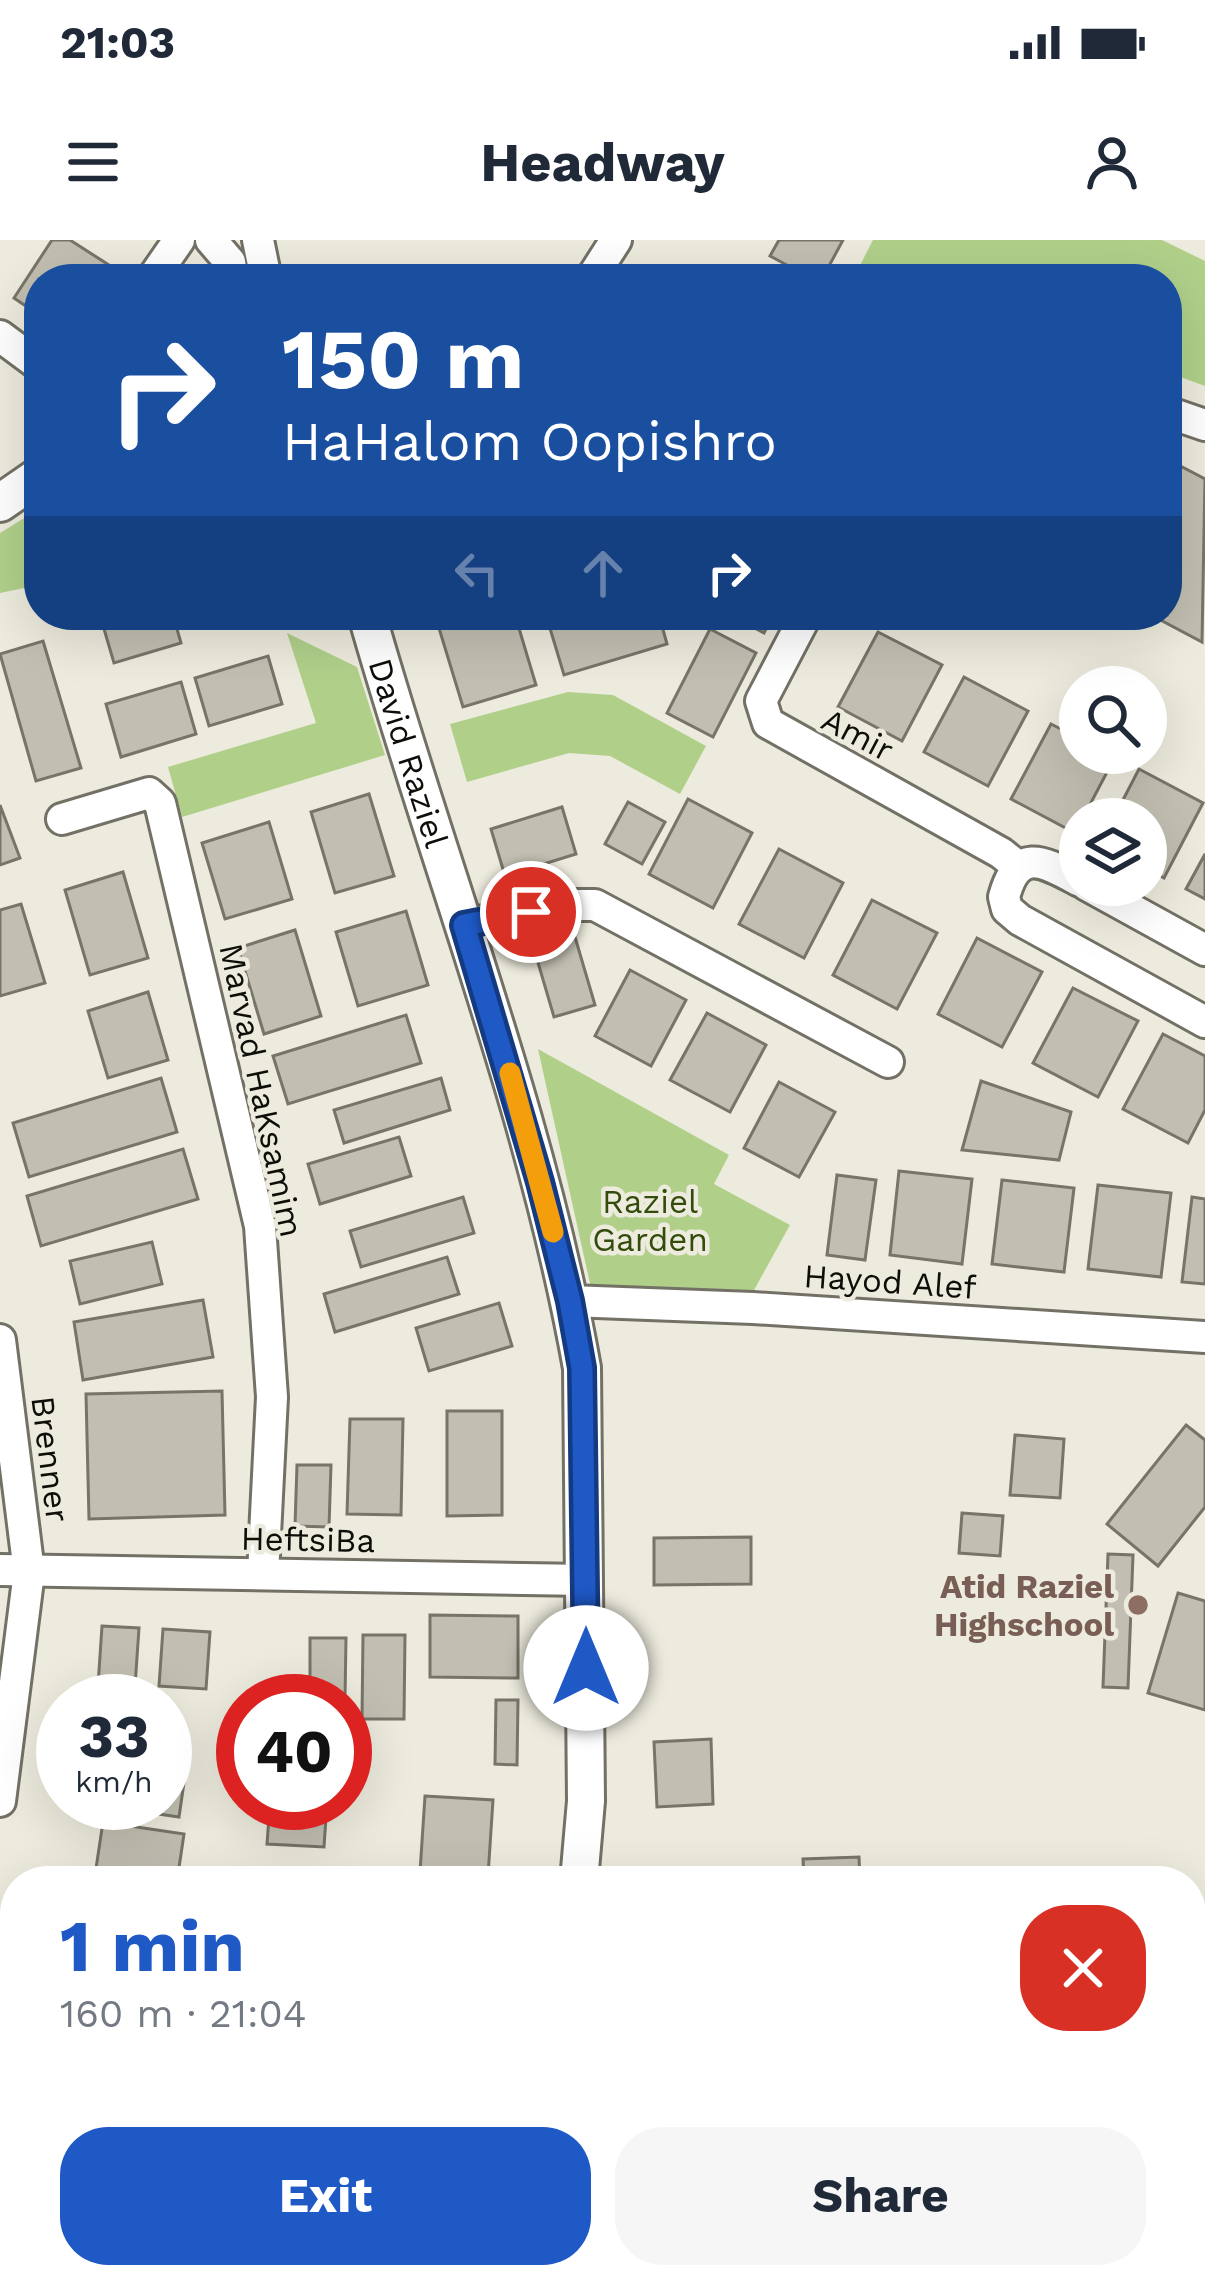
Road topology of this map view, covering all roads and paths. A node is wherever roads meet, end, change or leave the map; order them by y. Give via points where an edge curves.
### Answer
1 (256, 240) edge
2 (216, 244) edge
3 (372, 630) edge
4 (798, 630) edge
5 (62, 818) dead end
6 (1059, 871) edge
7 (1015, 872) junction
8 (1125, 906) edge
9 (464, 925) junction
10 (1205, 950) edge
11 (1205, 1022) edge
12 (888, 1062) dead end
13 (570, 1301) junction
14 (1205, 1336) edge
15 (0, 1340) edge
16 (15, 1571) edge
17 (263, 1574) junction
18 (586, 1580) junction
19 (0, 1801) edge
20 (580, 1866) edge

1 - 2 street
3 - 9 street, David Raziel
4 - 7 street, Amir via 760,701 768,723 1001,853
5 - 17 street, Marvad HaKsamim via 149,793 160,803 260,1226 272,1397
6 - 7 street via 1037,860
7 - 11 street via 1004,897 1020,920
8 - 10 street
9 - 12 street via 595,905
9 - 13 street, David Raziel
13 - 14 street, Hayod Alef
13 - 18 street, David Raziel via 582,1368
15 - 16 street, Brenner
16 - 17 street, HeftsiBa
16 - 19 street, Brenner
17 - 18 street, HeftsiBa
18 - 20 street, David Raziel

